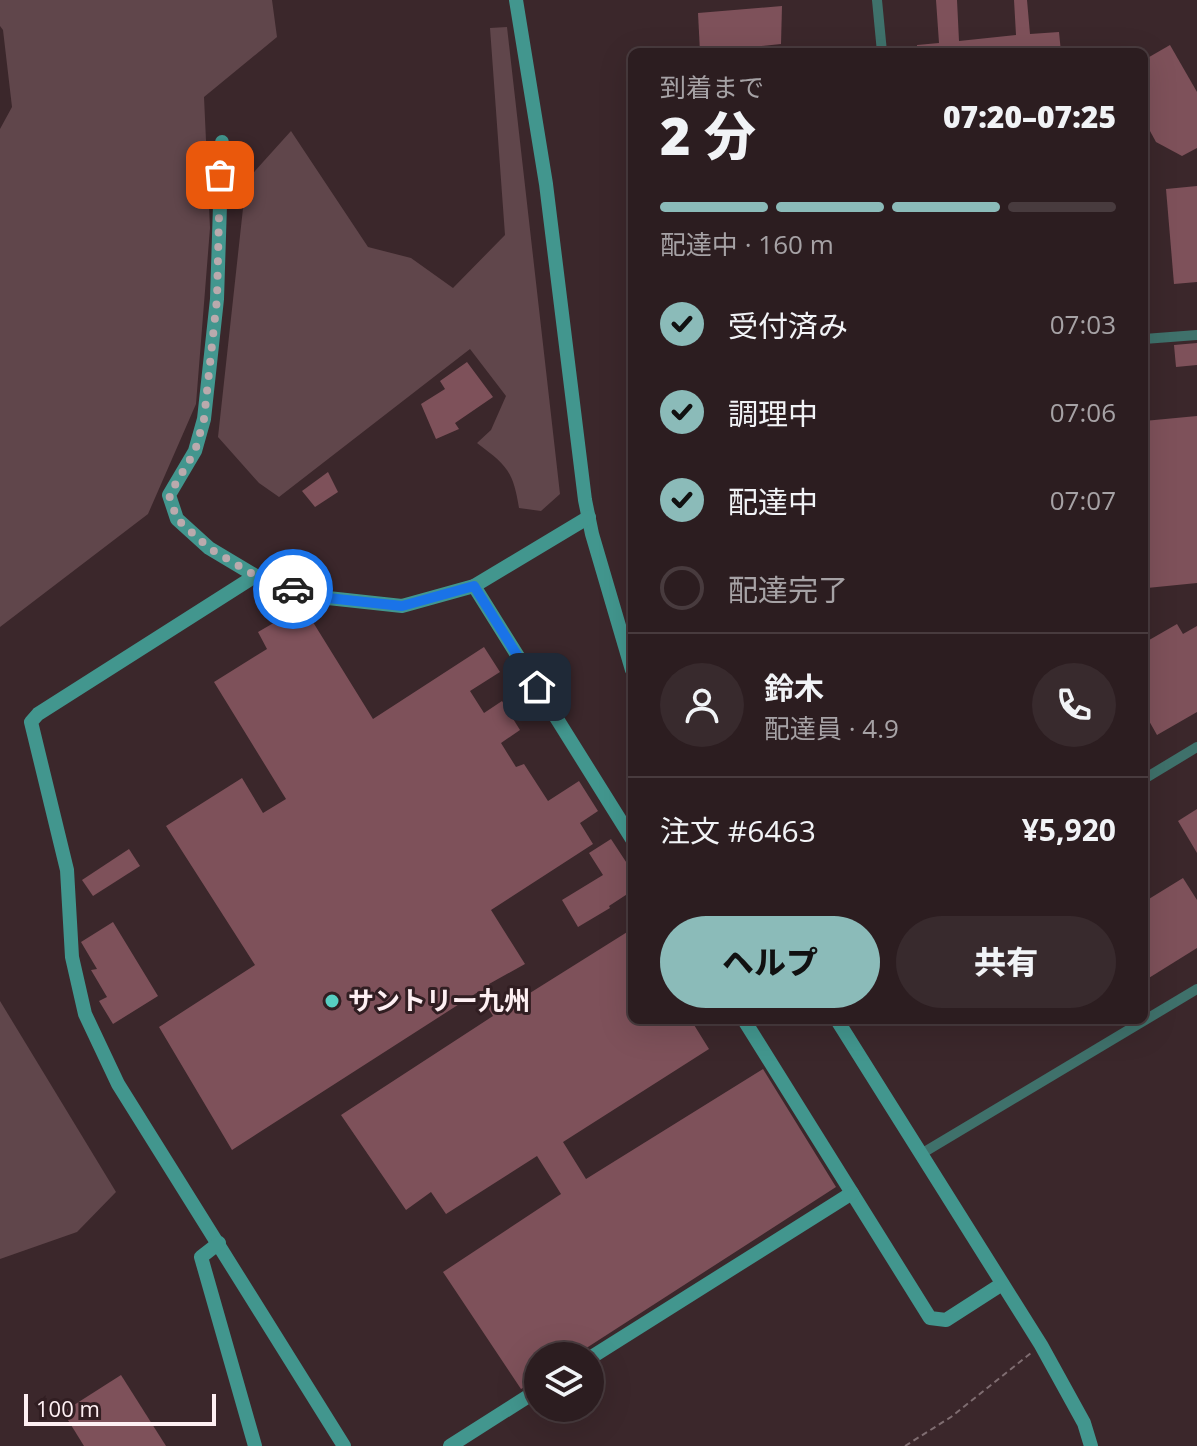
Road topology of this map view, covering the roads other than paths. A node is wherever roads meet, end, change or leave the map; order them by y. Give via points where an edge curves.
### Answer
1 (516, 0) edge
2 (877, 0) edge
3 (882, 48) edge
4 (222, 142) dead end
5 (1197, 335) edge
6 (1148, 339) edge
7 (589, 517) junction
8 (255, 576) junction
9 (474, 586) junction
10 (628, 656) edge
11 (1197, 747) edge
12 (1148, 777) edge
13 (628, 833) edge
14 (1197, 989) edge
15 (1148, 1018) edge
16 (746, 1024) edge
17 (840, 1024) edge
18 (1138, 1024) edge
19 (921, 1154) junction
20 (852, 1193) junction
21 (219, 1243) junction
22 (1002, 1284) junction
23 (604, 1349) edge
24 (524, 1399) edge
25 (255, 1446) edge
26 (344, 1446) edge
27 (450, 1446) edge
28 (1091, 1446) edge

1 - 7 street
2 - 3 street
4 - 8 street via 217,299 204,419 195,451 169,495 177,519 209,548
5 - 6 street
7 - 9 street
7 - 10 street
8 - 9 street via 328,598 402,606
8 - 21 street via 31,722 67,870 72,957 85,1014 118,1084
9 - 13 street
11 - 12 street
14 - 15 street
16 - 20 street
17 - 19 street
18 - 19 street
19 - 22 street
20 - 22 street via 930,1318 946,1320
20 - 23 street
21 - 25 street via 201,1257
21 - 26 street
22 - 28 street via 1084,1423
24 - 27 street

